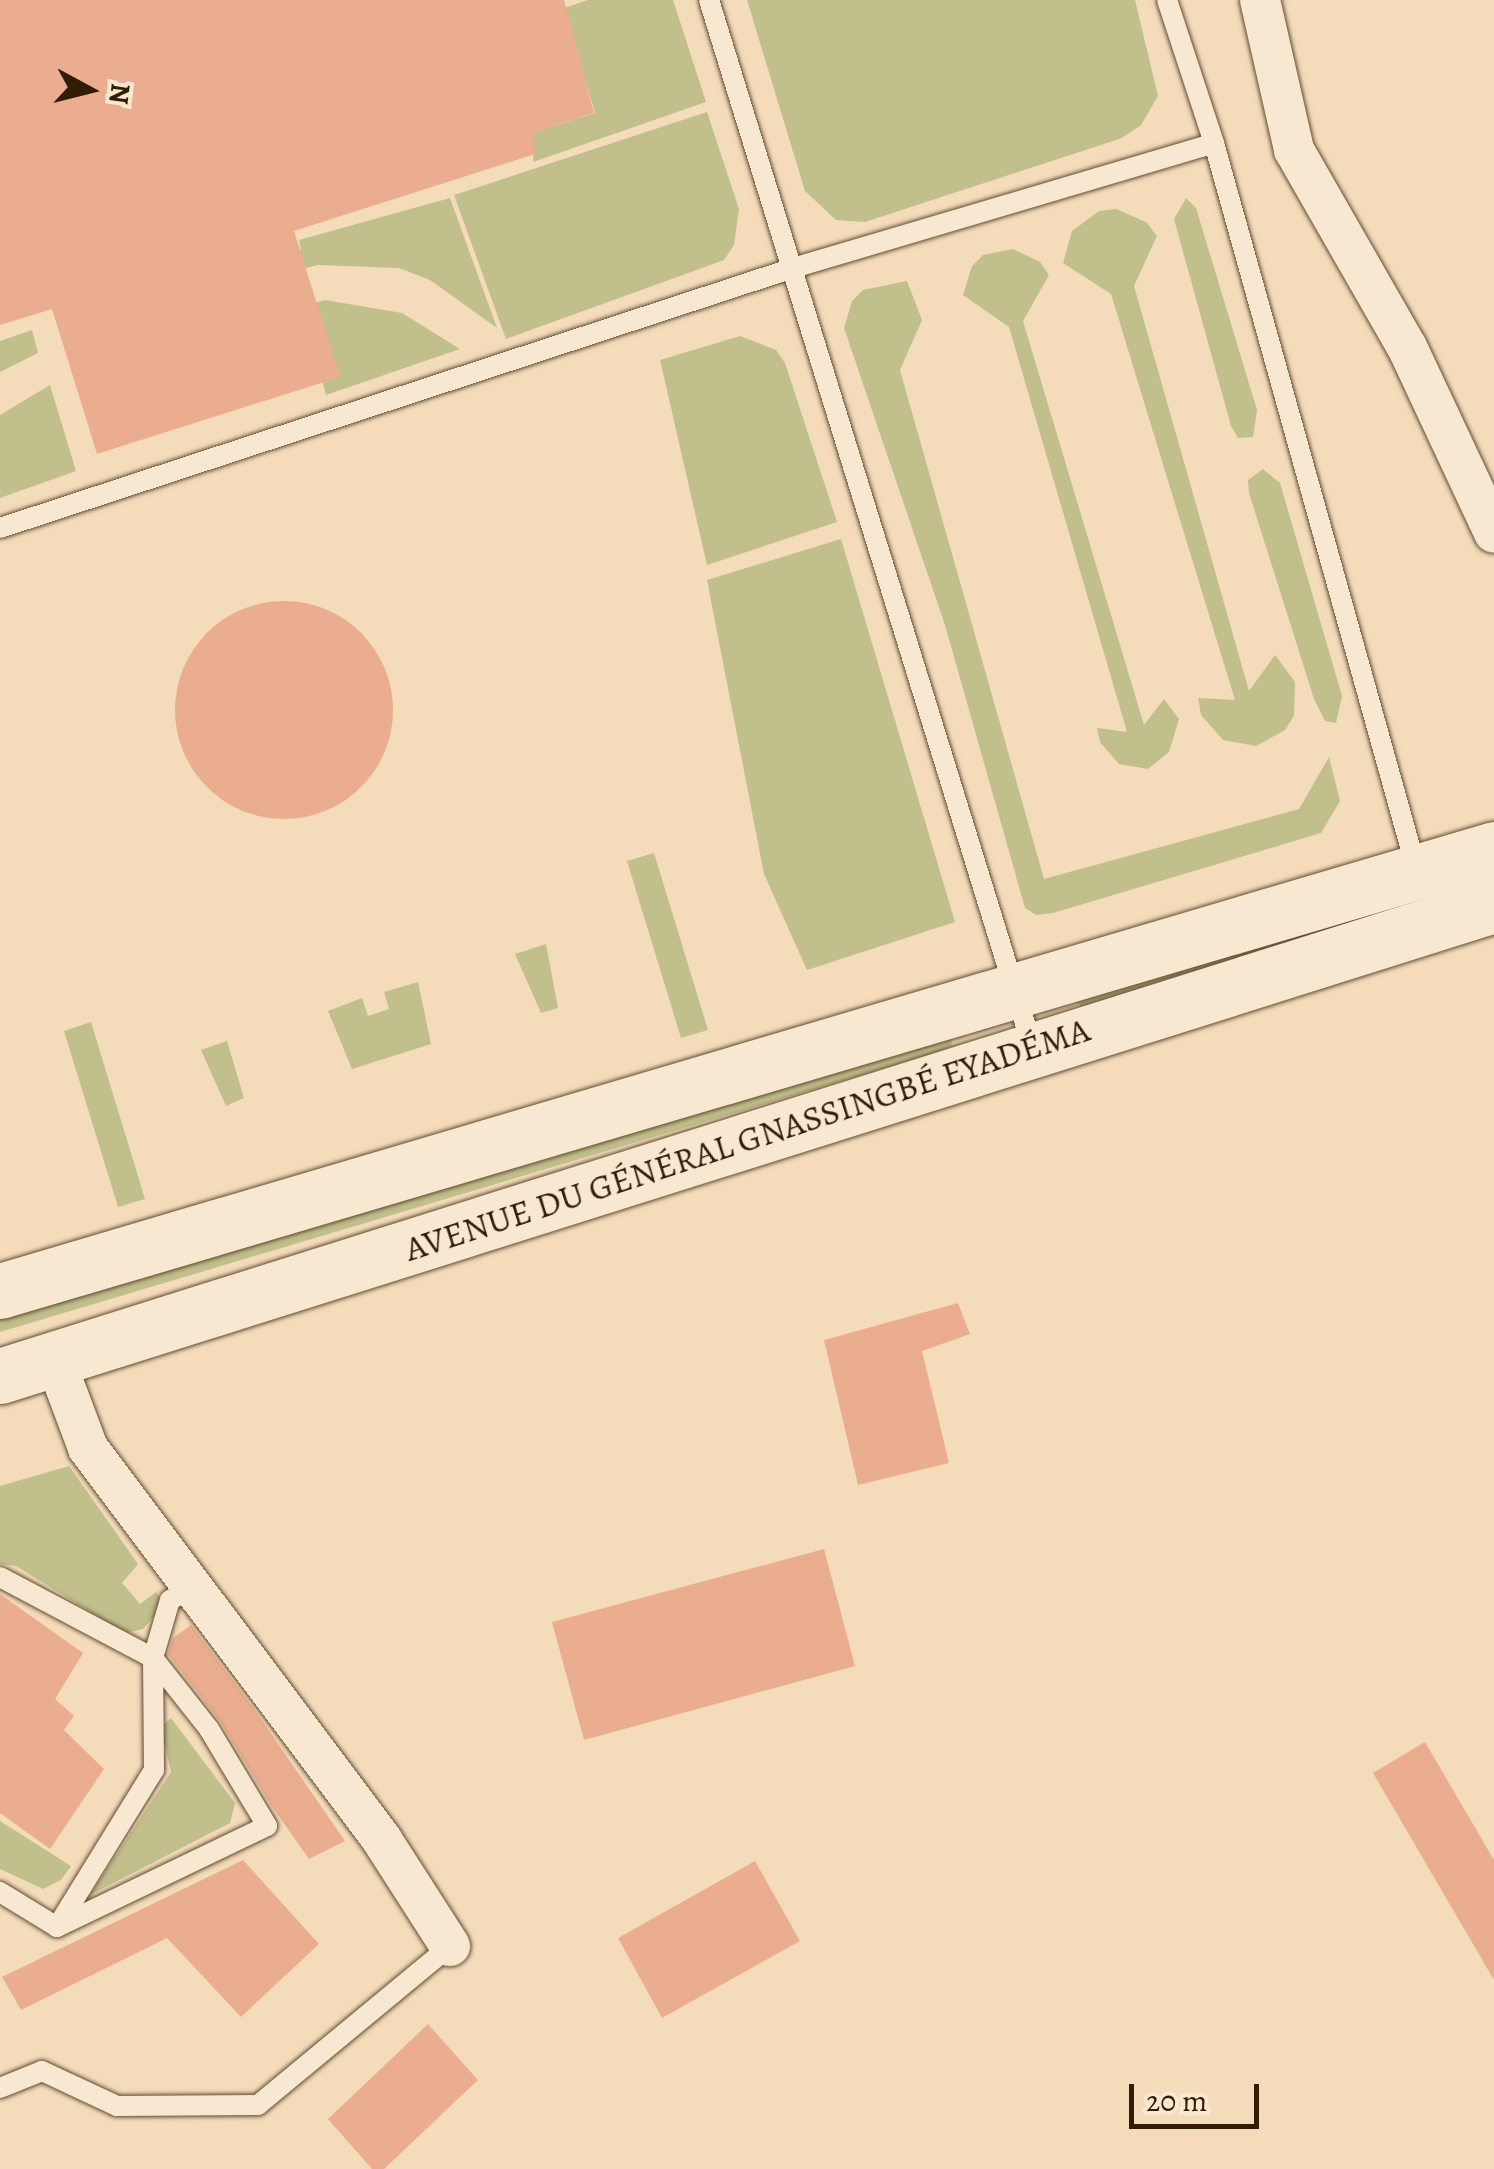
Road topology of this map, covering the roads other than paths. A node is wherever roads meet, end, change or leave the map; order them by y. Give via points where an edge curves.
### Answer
1 (709, 0) edge
2 (1167, 0) edge
3 (1260, 0) edge
4 (1214, 143) junction
5 (794, 268) junction
6 (0, 528) edge
7 (1494, 533) edge
8 (1494, 848) edge
9 (1423, 897) junction
10 (1494, 905) edge
11 (1018, 986) junction
12 (1033, 1049) junction
13 (0, 1290) edge
14 (56, 1360) junction
15 (0, 1376) edge
16 (0, 1577) edge
17 (192, 1588) junction
18 (153, 1658) junction
19 (0, 1892) edge
20 (57, 1927) junction
21 (450, 1946) joint
22 (0, 2088) edge

1 - 5 lane
2 - 4 lane
3 - 7 street via 1294,150 1408,347
4 - 5 lane
4 - 9 lane
5 - 6 lane
5 - 11 lane
8 - 9 main road, AVENUE DU GÉNÉRAL GNASSINGBÉ EYADÉMA
9 - 10 main road, AVENUE DU GÉNÉRAL GNASSINGBÉ EYADÉMA
9 - 11 main road, AVENUE DU GÉNÉRAL GNASSINGBÉ EYADÉMA
9 - 12 main road, AVENUE DU GÉNÉRAL GNASSINGBÉ EYADÉMA
11 - 12 lane
11 - 13 main road, AVENUE DU GÉNÉRAL GNASSINGBÉ EYADÉMA
12 - 14 main road, AVENUE DU GÉNÉRAL GNASSINGBÉ EYADÉMA
14 - 15 main road, AVENUE DU GÉNÉRAL GNASSINGBÉ EYADÉMA
14 - 17 street via 88,1448
16 - 18 lane
17 - 18 lane via 170,1600
17 - 21 street via 382,1840
18 - 20 lane via 154,1770
18 - 20 lane via 208,1729 267,1826
19 - 20 lane
21 - 22 lane via 258,2105 117,2106 42,2071

